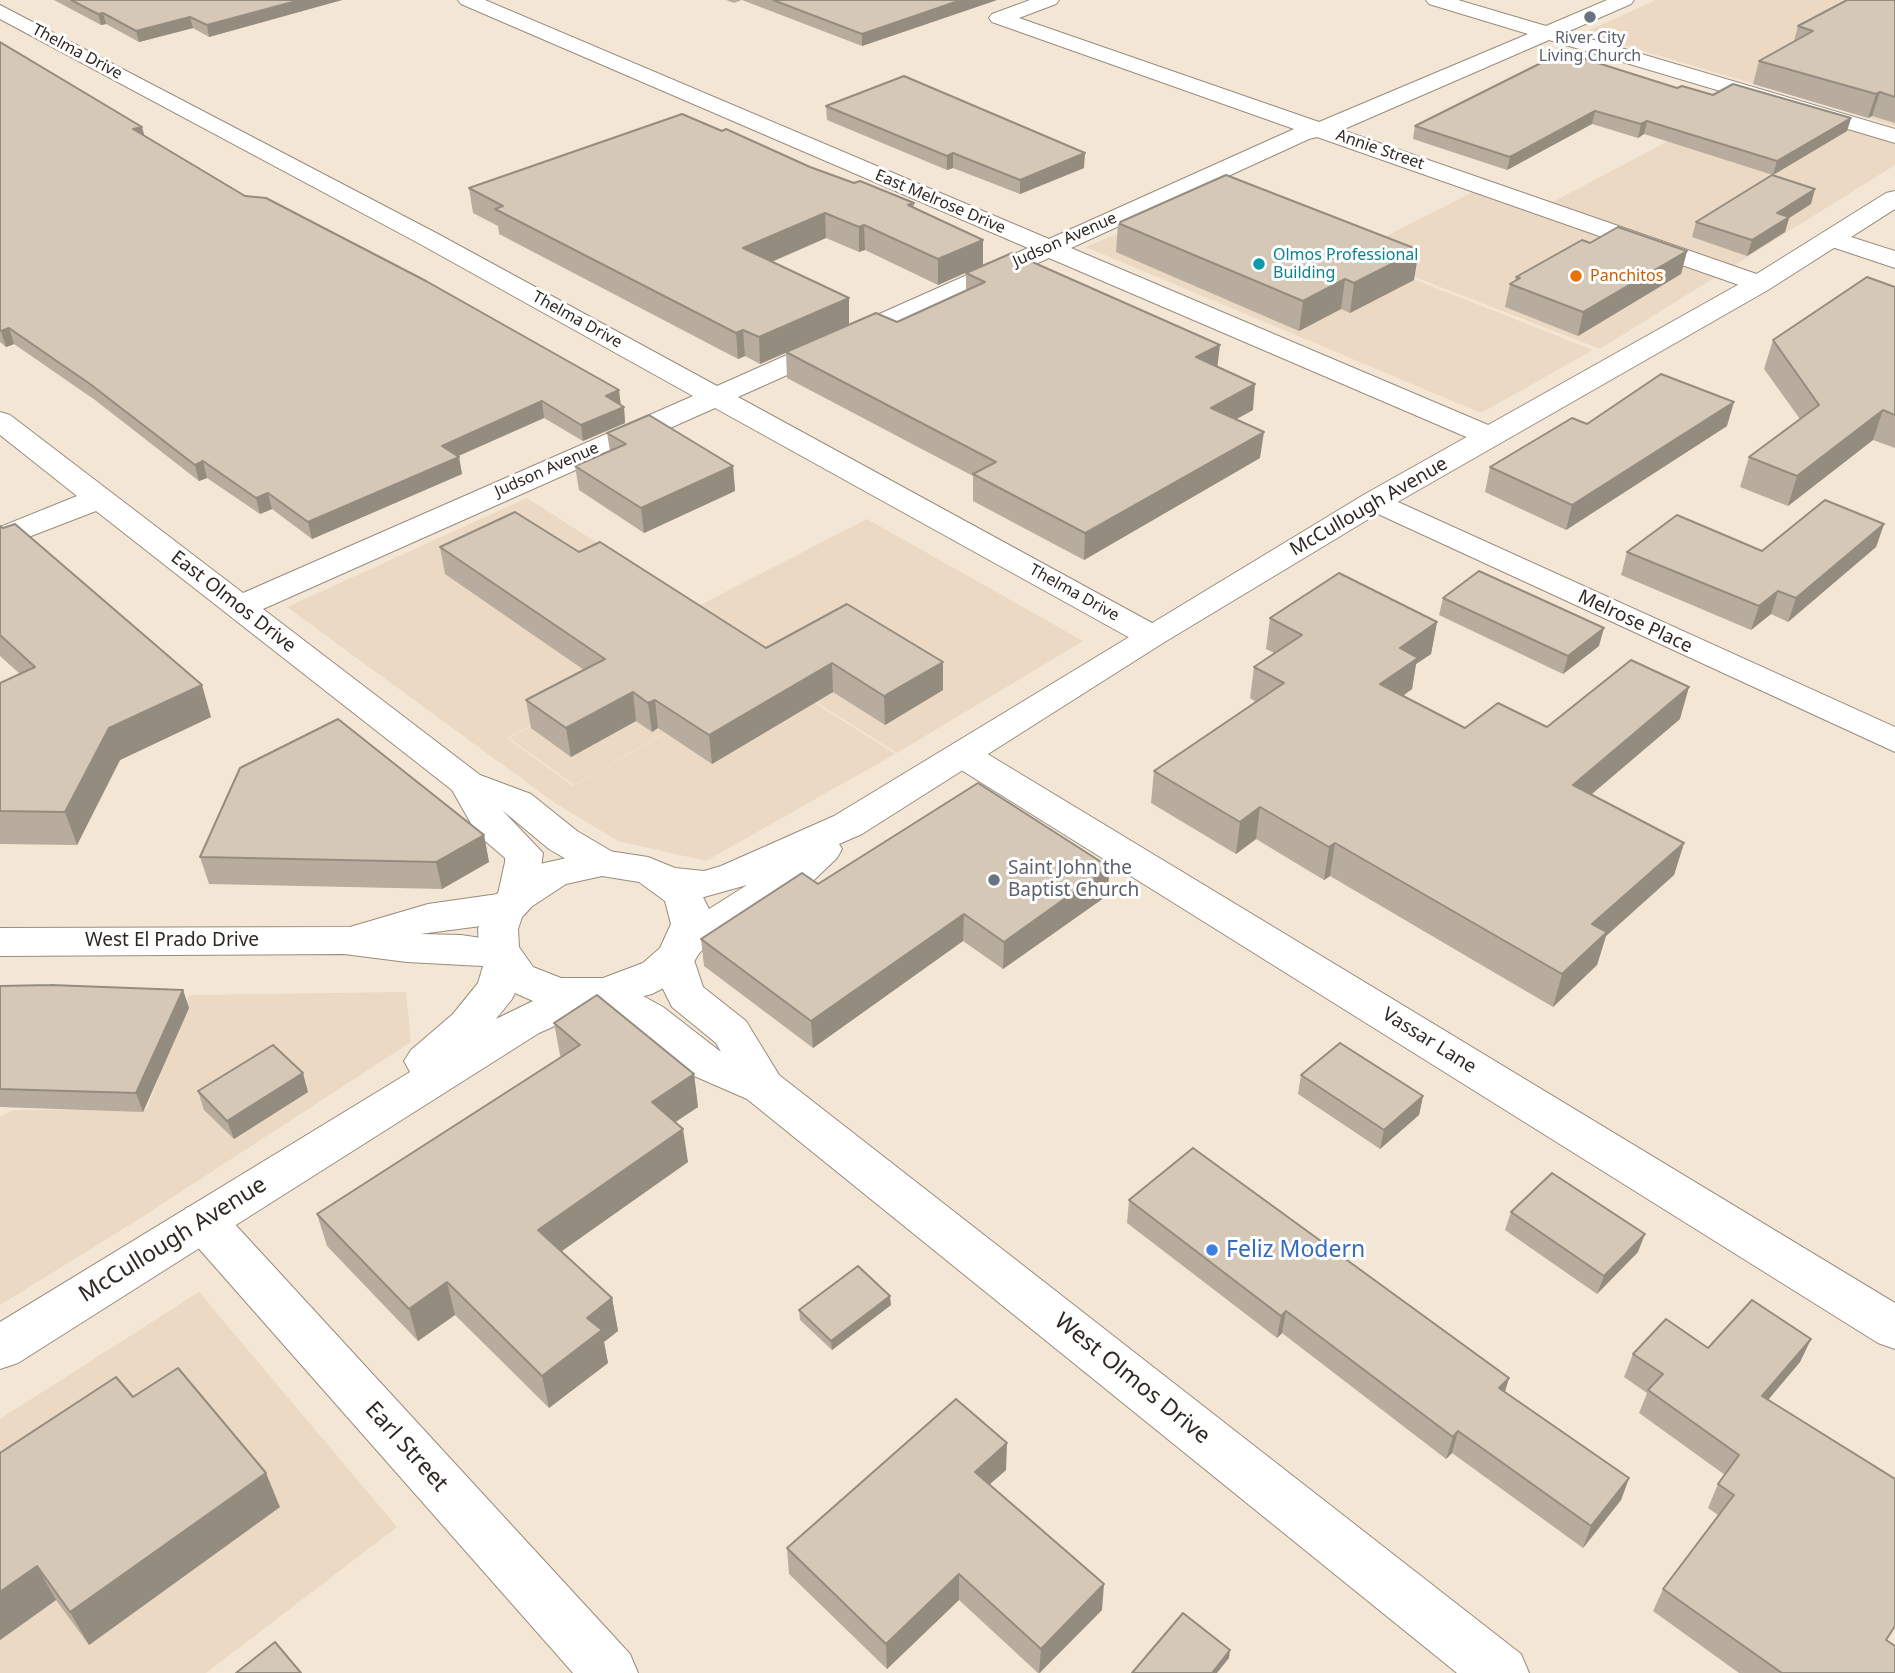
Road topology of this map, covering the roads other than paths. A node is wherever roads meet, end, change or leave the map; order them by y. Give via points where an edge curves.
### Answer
1 (468, 0) edge
2 (1049, 0) edge
3 (1436, 0) edge
4 (1624, 0) edge
5 (0, 10) edge
6 (1546, 33) junction
7 (1321, 129) junction
8 (1895, 136) edge
9 (1895, 198) edge
10 (1832, 239) junction
11 (1047, 247) junction
12 (1895, 260) edge
13 (1759, 284) junction
14 (716, 396) junction
15 (0, 421) edge
16 (1489, 436) junction
17 (100, 498) junction
18 (1376, 501) junction
19 (0, 538) edge
20 (239, 607) junction
21 (1150, 636) junction
22 (1895, 741) edge
23 (963, 755) junction
24 (467, 783) junction
25 (848, 825) junction
26 (602, 863) junction
27 (667, 880) junction
28 (514, 900) junction
29 (344, 940) junction
30 (0, 943) edge
31 (680, 950) junction
32 (503, 958) junction
33 (595, 994) junction
34 (763, 1087) junction
35 (345, 1132) junction
36 (202, 1222) junction
37 (1895, 1328) edge
38 (0, 1348) edge
39 (610, 1673) edge
40 (1501, 1673) edge

1 - 11 street, East Melrose Drive
2 - 7 street, Annie Street via 999,18
3 - 6 street
4 - 6 street, Judson Avenue
5 - 14 street, Thelma Drive
6 - 7 street, Judson Avenue
6 - 8 street
7 - 11 street, Judson Avenue
7 - 13 street, Annie Street
9 - 10 street, McCullough Avenue
10 - 12 street
10 - 13 street, McCullough Avenue
11 - 14 street, Judson Avenue
11 - 16 street, East Melrose Drive
13 - 16 street, McCullough Avenue
14 - 20 street, Judson Avenue
14 - 21 street, Thelma Drive
15 - 17 street, East Olmos Drive
16 - 18 street, McCullough Avenue
17 - 19 street
17 - 20 street, East Olmos Drive
18 - 21 street, McCullough Avenue
18 - 22 street, Melrose Place
20 - 24 street, East Olmos Drive
21 - 23 street, McCullough Avenue
23 - 25 street, McCullough Avenue
23 - 37 street, Vassar Lane
24 - 26 street, East Olmos Drive via 518,803
24 - 28 street, East Olmos Drive via 491,825 524,853
25 - 27 street, McCullough Avenue via 734,876 704,884
25 - 31 street, McCullough Avenue via 800,871
26 - 27 street via 648,870
26 - 28 street via 554,873
27 - 31 street via 689,907 691,925
28 - 29 street, West El Prado Drive via 481,912 426,918
28 - 32 street via 498,929
29 - 30 street, West El Prado Drive
29 - 32 street, West El Prado Drive via 461,949
31 - 33 street via 658,973 637,984
31 - 34 street, West Olmos Drive via 677,975 687,996 732,1032
32 - 33 street via 537,987
32 - 35 street, McCullough Avenue via 497,989 468,1025
33 - 34 street, West Olmos Drive via 648,1018 700,1061
33 - 35 street, McCullough Avenue via 524,1022
34 - 40 street, West Olmos Drive
35 - 36 street, McCullough Avenue
36 - 38 street, McCullough Avenue
36 - 39 street, Earl Street

